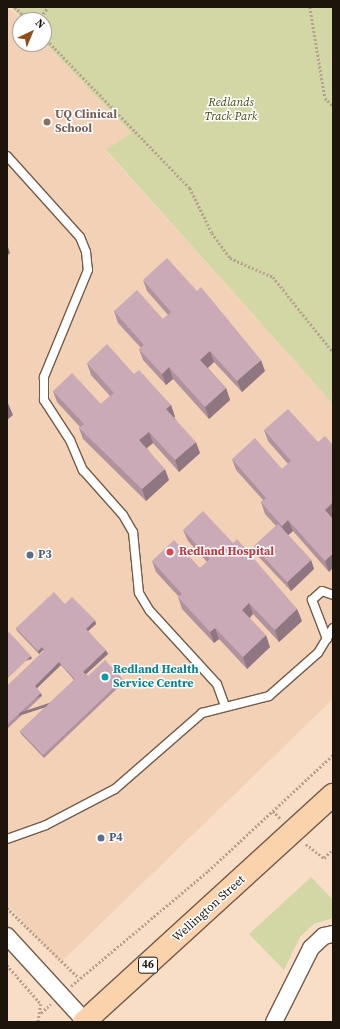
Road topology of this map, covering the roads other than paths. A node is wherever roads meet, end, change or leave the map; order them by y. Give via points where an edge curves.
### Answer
1 (7, 156) edge
2 (333, 595) edge
3 (333, 628) edge
4 (327, 639) junction
5 (225, 706) junction
6 (333, 795) edge
7 (7, 839) edge
8 (333, 934) edge
9 (7, 936) edge
10 (85, 1022) edge
11 (274, 1022) edge

1 - 5 lane via 80,237 86,252 88,270 44,377 44,400 70,440 83,470 123,515 133,532 139,593 150,610 217,684
2 - 4 lane via 322,591 312,600
3 - 4 lane
4 - 5 lane via 318,653 269,696
5 - 7 lane via 202,713 188,723 115,789 46,825
6 - 10 main road, Wellington Street / 46
8 - 11 street via 324,936 311,948
9 - 10 street

